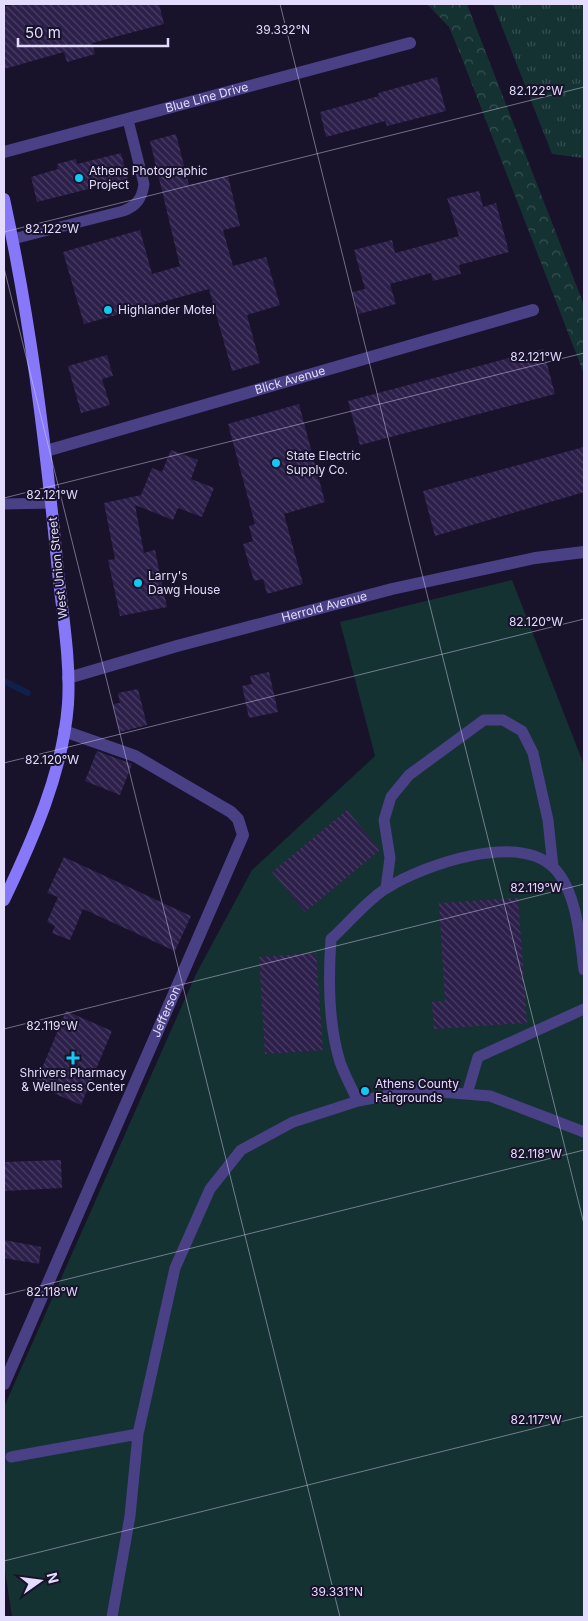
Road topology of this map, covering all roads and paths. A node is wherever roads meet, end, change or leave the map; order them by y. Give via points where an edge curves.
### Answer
1 (410, 43) dead end
2 (128, 120) junction
3 (4, 152) edge
4 (4, 198) edge
5 (13, 240) junction
6 (533, 310) dead end
7 (46, 451) junction
8 (51, 503) junction
9 (4, 504) edge
10 (584, 552) edge
11 (68, 678) junction
12 (64, 731) junction
13 (553, 867) junction
14 (386, 888) junction
15 (4, 900) edge
16 (584, 970) edge
17 (584, 1009) edge
18 (467, 1094) junction
19 (358, 1101) junction
20 (584, 1132) edge
21 (4, 1384) edge
22 (138, 1434) junction
23 (11, 1457) dead end
24 (112, 1617) edge

1 - 2 street, Blue Line Drive
2 - 3 street, Blue Line Drive
2 - 5 lane via 144,184 143,194 133,208
4 - 5 main road, West Union Street
5 - 7 main road, West Union Street
6 - 7 street, Blick Avenue
7 - 8 main road, West Union Street
8 - 9 lane
8 - 11 main road, West Union Street
10 - 11 street, Herrold Avenue via 535,558 392,589
11 - 12 main road, West Union Street
12 - 15 main road, West Union Street via 37,826
12 - 21 street, Jefferson via 135,756 160,769 231,812 238,819 243,835
13 - 14 lane via 532,855 499,851 431,866
13 - 14 lane via 548,820 533,753 522,731 503,720 484,720 409,775 391,797 384,820 390,858
13 - 16 lane via 574,904
14 - 19 lane via 331,939 328,981 335,1041 341,1064
17 - 18 lane via 478,1056
18 - 19 lane via 416,1090
18 - 20 lane via 490,1096
19 - 22 lane via 293,1122 241,1150 210,1189 175,1268
22 - 23 lane
22 - 24 lane via 130,1516

